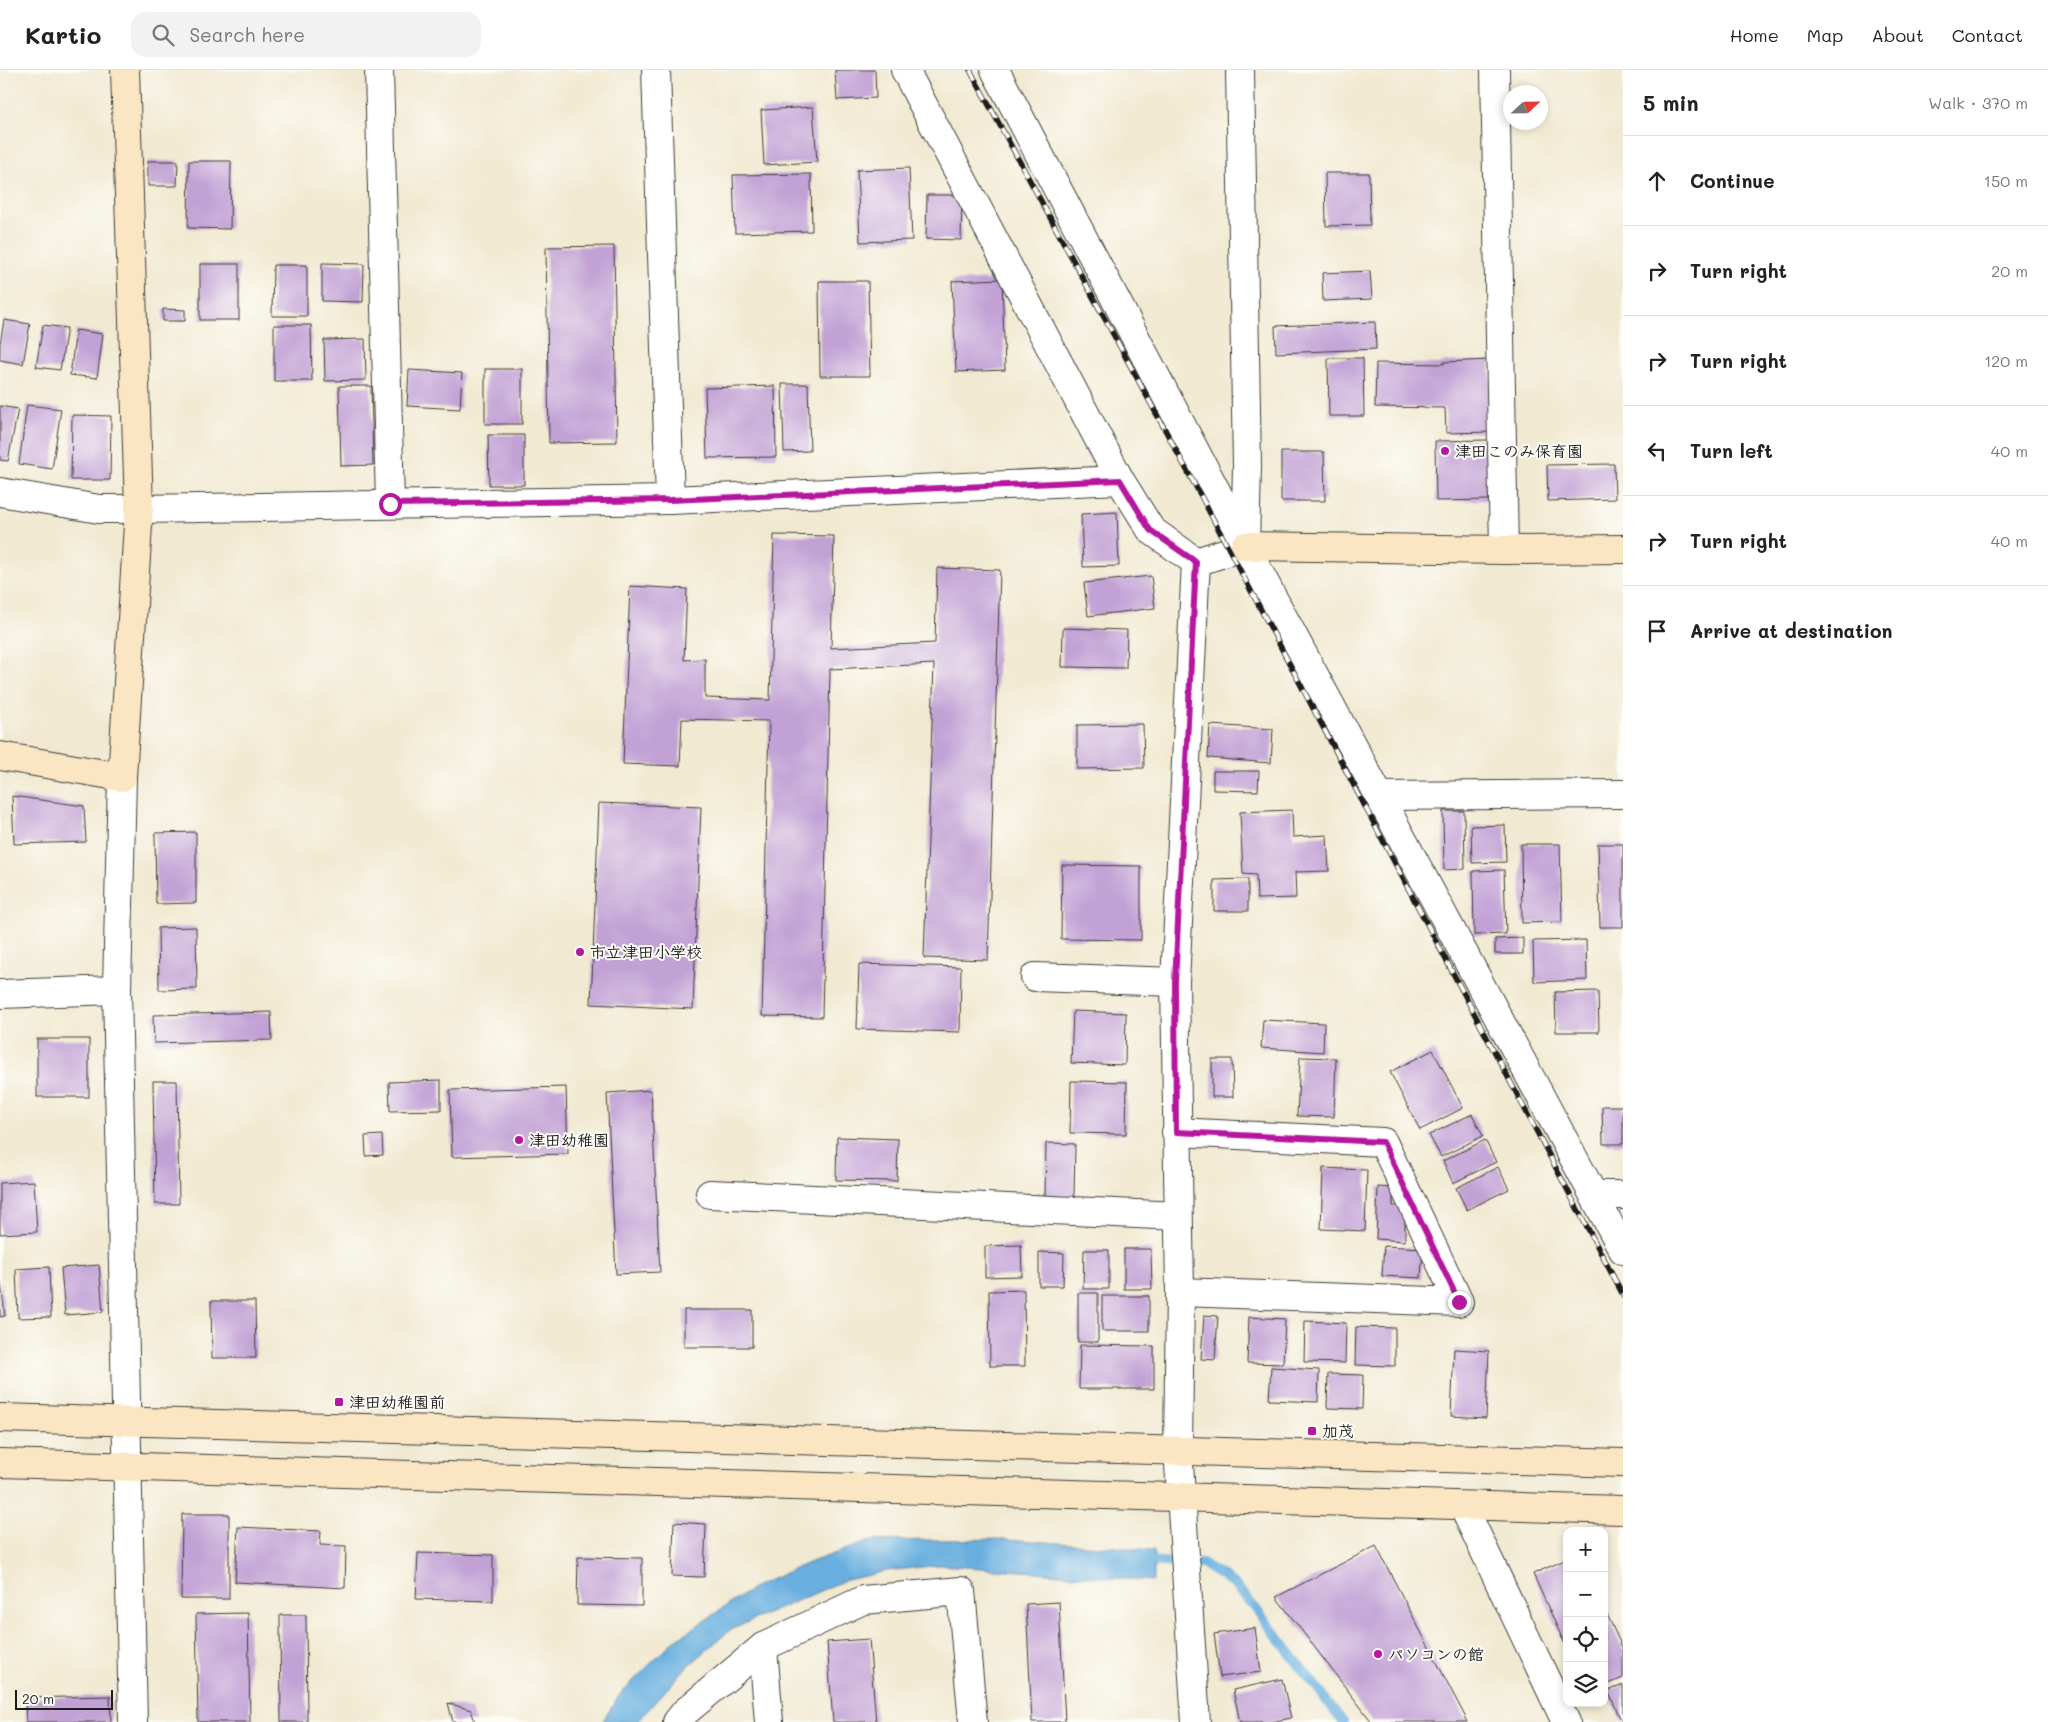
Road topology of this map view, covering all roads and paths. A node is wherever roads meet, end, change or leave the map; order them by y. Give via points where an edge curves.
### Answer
1 (125, 70) edge
2 (379, 70) edge
3 (656, 70) edge
4 (905, 70) edge
5 (995, 70) edge
6 (1240, 70) edge
7 (1495, 70) edge
8 (1120, 480) junction
9 (0, 492) edge
10 (670, 500) junction
11 (390, 504) junction
12 (139, 509) junction
13 (1245, 546) junction
14 (1623, 549) edge
15 (1504, 550) junction
16 (1196, 562) junction
17 (0, 756) edge
18 (122, 776) junction
19 (1623, 794) edge
20 (1379, 796) junction
21 (1035, 977) dead end
22 (1175, 982) junction
23 (116, 990) junction
24 (0, 994) edge
25 (1176, 1132) junction
26 (710, 1194) dead end
27 (1594, 1195) junction
28 (1623, 1195) edge
29 (1178, 1216) junction
30 (1623, 1250) edge
31 (1180, 1292) junction
32 (0, 1418) edge
33 (126, 1421) junction
34 (1178, 1449) junction
35 (0, 1463) edge
36 (1623, 1463) edge
37 (127, 1465) junction
38 (1180, 1496) junction
39 (1463, 1506) junction
40 (1623, 1510) edge
41 (763, 1647) junction
42 (133, 1722) edge
43 (677, 1722) edge
44 (769, 1722) edge
45 (973, 1722) edge
46 (1196, 1722) edge
47 (1566, 1722) edge

1 - 12 street
2 - 11 street
3 - 10 street
4 - 8 street
5 - 13 street
6 - 13 street via 1247,466
7 - 15 street
8 - 10 street
8 - 16 street via 1150,530
9 - 12 street via 100,508
10 - 11 street
11 - 12 street
12 - 18 street
13 - 15 street
13 - 16 street
13 - 20 street
14 - 15 street
16 - 22 street
17 - 18 street
18 - 23 street
19 - 20 street
20 - 27 street
21 - 22 street
22 - 25 street
23 - 24 street
23 - 33 street
25 - 29 street
25 - 31 street via 1383,1142 1459,1302
26 - 29 street
27 - 28 street
27 - 30 street
29 - 31 street
31 - 34 street
32 - 33 street
33 - 34 street
33 - 37 street
34 - 36 street
34 - 38 street
35 - 37 street
37 - 38 street
37 - 42 street
38 - 39 street
38 - 46 street
39 - 40 street
39 - 47 street
41 - 43 street
41 - 44 street
41 - 45 street via 863,1600 961,1591

